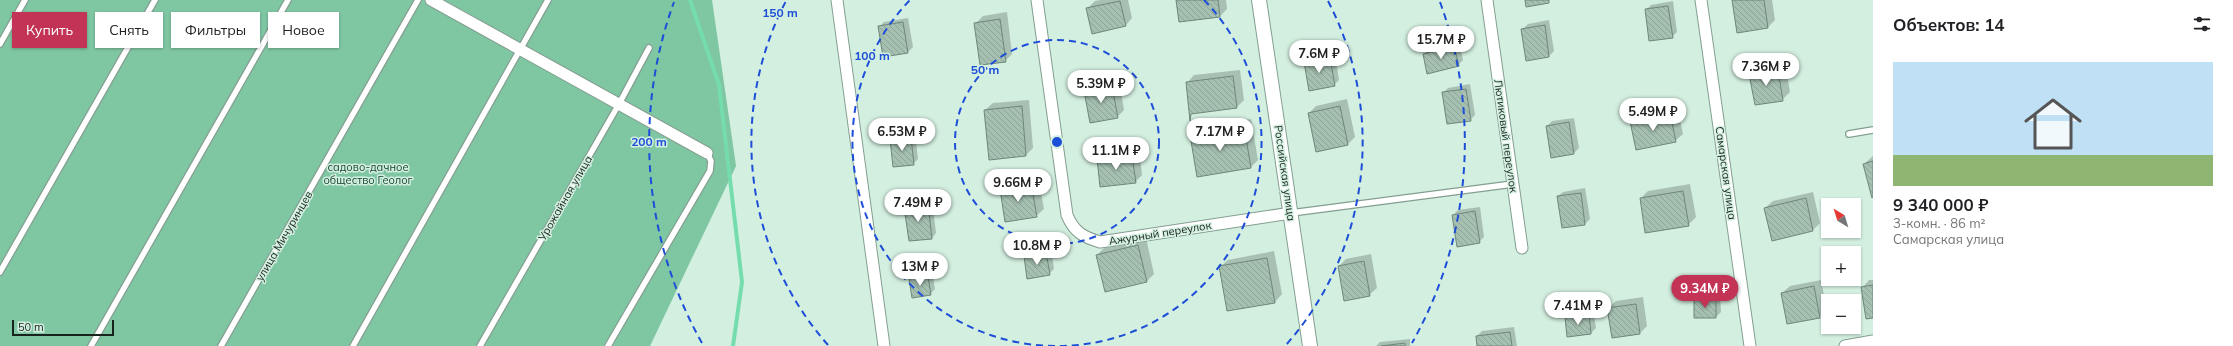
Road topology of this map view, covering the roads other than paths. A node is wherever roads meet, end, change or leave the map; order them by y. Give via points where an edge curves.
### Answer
1 (25, 0) edge
2 (155, 0) edge
3 (288, 0) edge
4 (418, 0) edge
5 (431, 0) edge
6 (548, 0) edge
7 (837, 0) edge
8 (1037, 0) edge
9 (1259, 0) edge
10 (1486, 0) edge
11 (1701, 0) edge
12 (0, 44) edge
13 (648, 48) dead end
14 (521, 49) junction
15 (619, 104) junction
16 (1873, 130) edge
17 (1849, 134) dead end
18 (707, 154) joint
19 (1513, 184) junction
20 (1291, 213) junction
21 (1522, 248) dead end
22 (0, 272) edge
23 (1873, 341) edge
24 (91, 346) edge
25 (222, 346) edge
26 (353, 346) edge
27 (480, 346) edge
28 (608, 346) edge
29 (884, 346) edge
30 (1310, 346) edge
31 (1750, 346) edge
32 (1845, 346) edge

1 - 12 lane
2 - 22 lane
3 - 24 lane
4 - 25 lane, улица Мичуринцев
5 - 14 street
6 - 14 lane
7 - 29 street
8 - 20 street, Ажурный переулок via 1067,215 1079,234 1100,242
9 - 20 street, Российская улица
10 - 19 street, Лютиковый переулок
11 - 31 street, Самарская улица
13 - 15 lane, Урожайная улица
14 - 15 street
14 - 26 lane
15 - 18 street
15 - 27 lane, Урожайная улица
16 - 17 lane
18 - 28 lane via 711,161 710,171
19 - 20 lane
19 - 21 street, Лютиковый переулок
20 - 30 street, Российская улица
23 - 32 street

